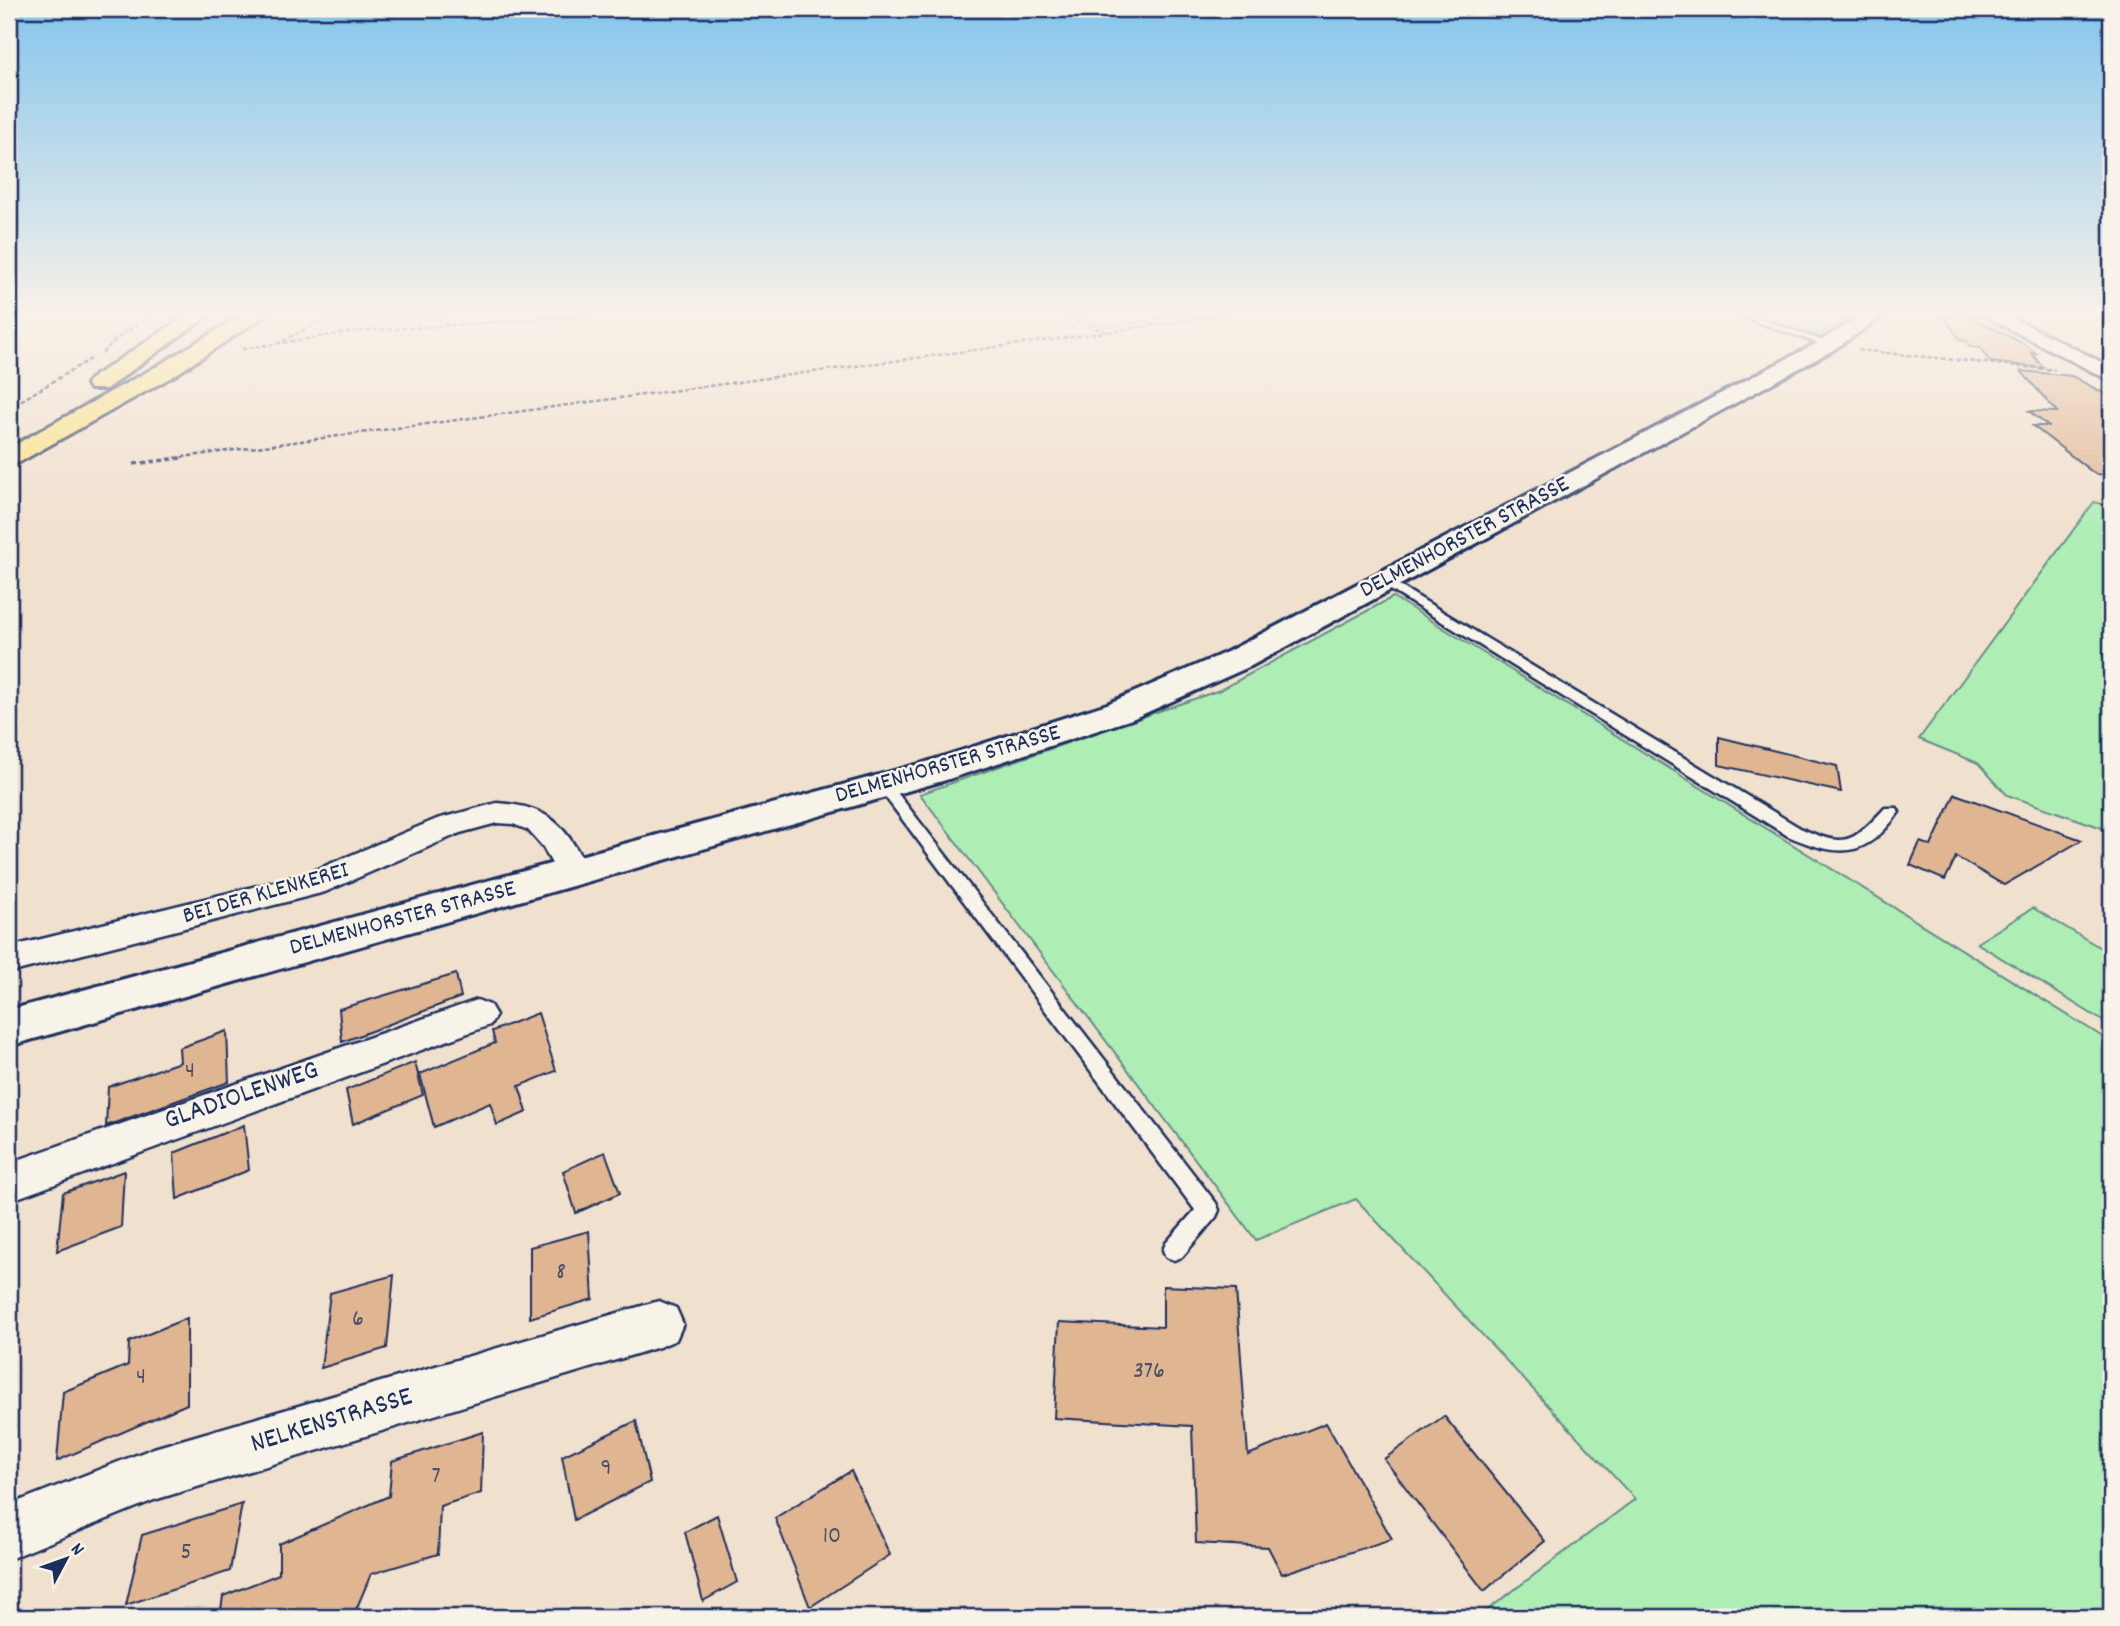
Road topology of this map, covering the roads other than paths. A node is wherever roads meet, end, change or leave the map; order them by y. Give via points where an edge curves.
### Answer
1 (94, 388) edge
2 (100, 388) edge
3 (144, 388) edge
4 (1747, 388) edge
5 (65, 408) junction
6 (9, 439) edge
7 (9, 458) edge
8 (1385, 581) junction
9 (883, 784) junction
10 (1891, 812) dead end
11 (572, 872) junction
12 (9, 960) edge
13 (477, 1015) dead end
14 (9, 1028) edge
15 (9, 1182) edge
16 (1174, 1250) dead end
17 (659, 1324) dead end
18 (9, 1532) edge

1 - 5 highway
2 - 5 highway
3 - 7 highway
4 - 8 street, DELMENHORSTER STRASSE
5 - 6 highway
8 - 9 street, DELMENHORSTER STRASSE via 1188,685 1074,728
8 - 10 lane via 1794,832 1845,848 1861,844
9 - 11 street, DELMENHORSTER STRASSE
9 - 16 lane via 1208,1210
11 - 12 street, BEI DER KLENKEREI via 562,845 541,823 514,813 485,813 313,884
11 - 14 street, DELMENHORSTER STRASSE
13 - 15 street, GLADIOLENWEG
17 - 18 street, NELKENSTRASSE via 154,1475

